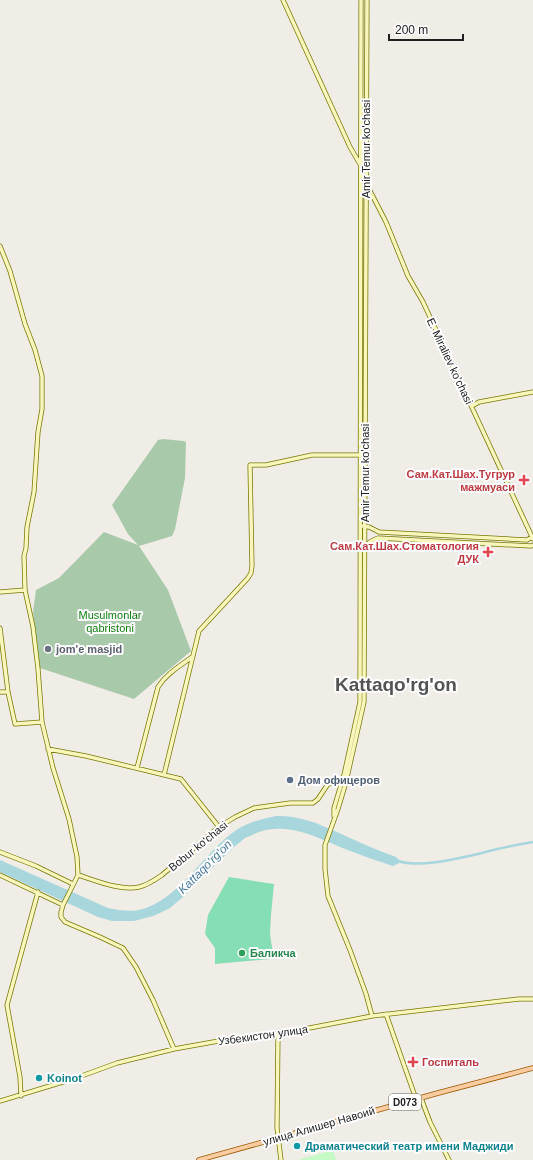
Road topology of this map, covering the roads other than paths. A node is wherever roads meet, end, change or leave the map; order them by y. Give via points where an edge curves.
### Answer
1 (283, 0) edge
2 (361, 0) edge
3 (367, 0) edge
4 (361, 129) junction
5 (366, 129) junction
6 (350, 146) junction
7 (361, 147) junction
8 (361, 165) junction
9 (366, 184) junction
10 (0, 246) edge
11 (533, 392) edge
12 (472, 406) junction
13 (360, 455) junction
14 (365, 455) junction
15 (360, 526) junction
16 (365, 526) junction
17 (532, 538) edge
18 (533, 545) edge
19 (364, 548) junction
20 (25, 590) junction
21 (0, 592) edge
22 (0, 628) edge
23 (192, 657) junction
24 (362, 660) junction
25 (0, 692) edge
26 (8, 692) junction
27 (42, 722) junction
28 (48, 749) junction
29 (137, 768) junction
30 (164, 774) junction
31 (342, 782) junction
32 (346, 782) junction
33 (334, 817) junction
34 (219, 827) junction
35 (0, 852) edge
36 (0, 875) edge
37 (78, 875) junction
38 (72, 886) junction
39 (38, 892) junction
40 (64, 904) junction
41 (533, 999) edge
42 (386, 1014) junction
43 (372, 1016) junction
44 (278, 1034) junction
45 (174, 1048) junction
46 (533, 1068) edge
47 (21, 1096) junction
48 (418, 1099) junction
49 (0, 1101) edge
50 (278, 1138) junction
51 (199, 1160) edge
52 (281, 1160) edge
53 (449, 1160) edge

1 - 6 street
2 - 4 street, Amir Temur ko'chasi
3 - 5 street, Amir Temur ko'chasi
4 - 5 street
4 - 7 street, Amir Temur ko'chasi
5 - 9 street, Amir Temur ko'chasi
6 - 7 street
6 - 8 street
7 - 8 street, Amir Temur ko'chasi
8 - 13 street, Amir Temur ko'chasi
9 - 12 street, E. Miraliev ko'chasi
9 - 14 street, Amir Temur ko'chasi
10 - 20 street via 42,376 42,409 34,492 24,556
11 - 12 street via 479,402
12 - 17 street, E. Miraliev ko'chasi
13 - 14 street
13 - 15 street, Amir Temur ko'chasi
13 - 23 street via 312,455 266,465 250,465 251,573 201,628
14 - 16 street, Amir Temur ko'chasi
15 - 16 street
15 - 24 street, Amir Temur ko'chasi
16 - 17 street via 378,532 527,540
16 - 19 street, Amir Temur ko'chasi
18 - 19 street via 378,538
19 - 24 street, Amir Temur ko'chasi
20 - 21 street
20 - 27 street via 33,627
22 - 26 street
23 - 29 street via 171,672 158,687
23 - 30 street
24 - 31 street, Amir Temur ko'chasi via 359,708
24 - 32 street, Amir Temur ko'chasi via 363,708
25 - 26 street
26 - 27 street via 15,724
27 - 28 street
28 - 29 street
28 - 37 street via 69,818
29 - 30 street
30 - 34 street via 181,779
31 - 32 street
31 - 33 street, Amir Temur ko'chasi via 334,808
31 - 34 street, Bobur ko'chasi via 328,784 313,803 254,808
32 - 33 street, Amir Temur ko'chasi
33 - 43 street via 326,843 328,896 350,950
34 - 37 street, Bobur ko'chasi via 162,875 141,887 116,886
35 - 38 street via 36,866
36 - 39 street
37 - 38 street
38 - 40 street
39 - 40 street
39 - 47 street via 7,1005
40 - 45 street via 61,917 65,922 123,948 153,1000
41 - 42 street, Узбекистон улица
42 - 43 street, Узбекистон улица
42 - 48 street
43 - 44 street, Узбекистон улица
44 - 45 street, Узбекистон улица
44 - 50 street
45 - 47 street, Узбекистон улица via 117,1063
46 - 48 main road, улица Алишер Навоий / D073
47 - 49 street, Узбекистон улица
48 - 50 main road, улица Алишер Навоий / D073
48 - 53 street
50 - 51 main road, улица Алишер Навоий / D073
50 - 52 street

